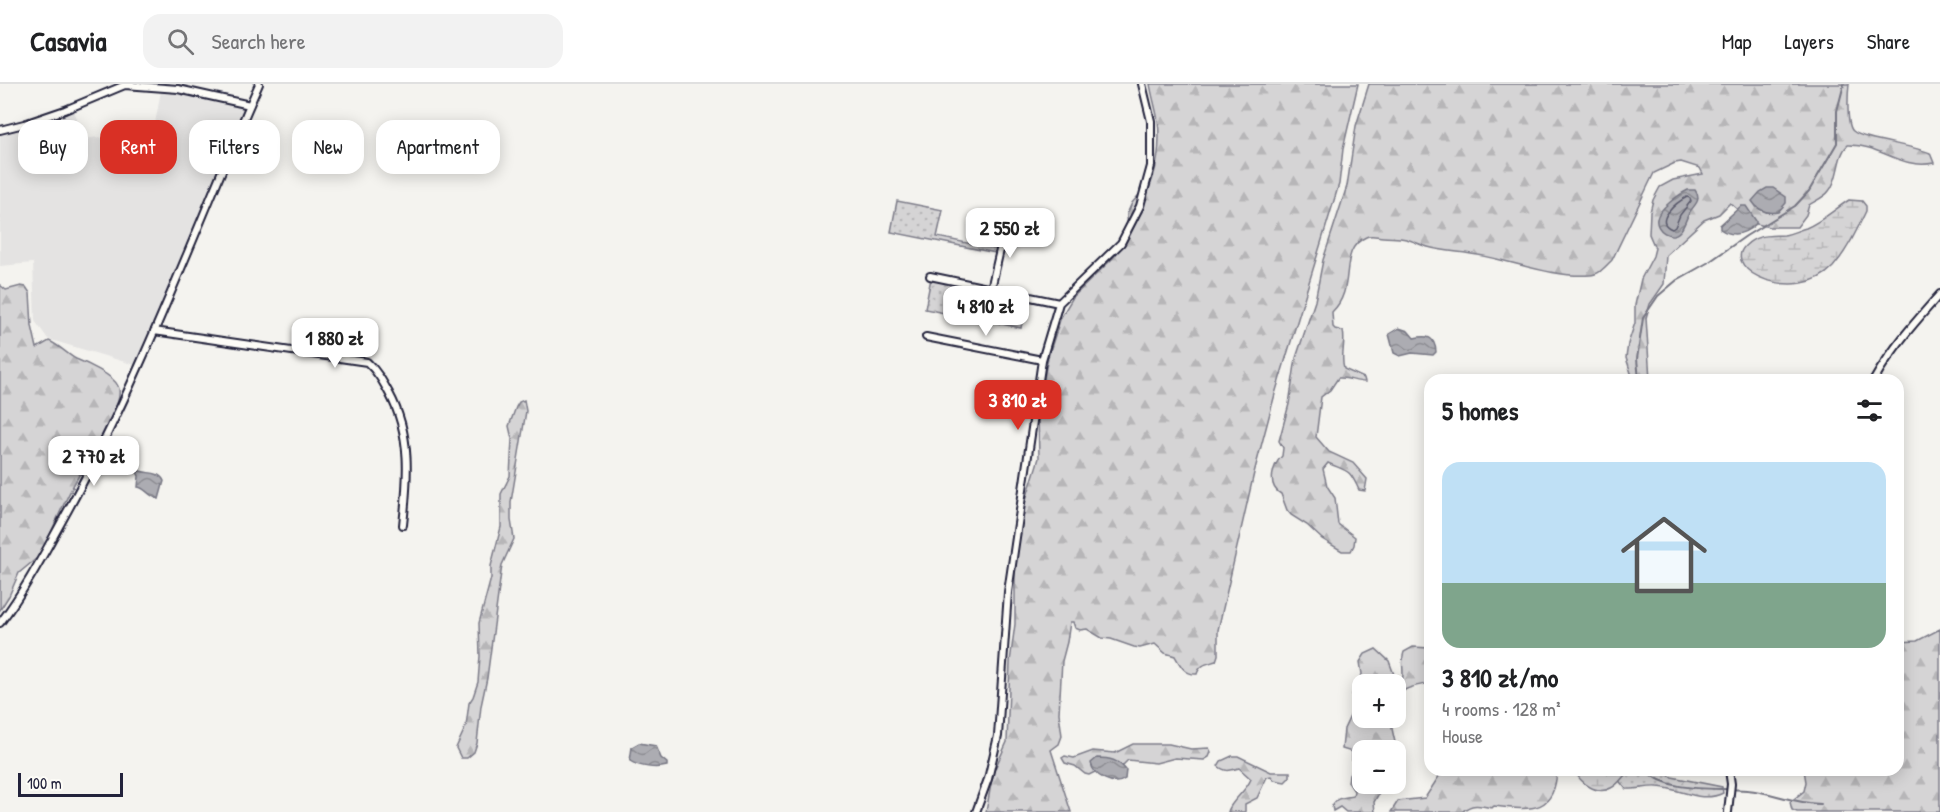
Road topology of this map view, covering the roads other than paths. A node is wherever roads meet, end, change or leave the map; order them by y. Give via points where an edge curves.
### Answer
1 (259, 84) edge
2 (1142, 84) edge
3 (249, 105) junction
4 (0, 130) edge
5 (1006, 224) dead end
6 (930, 276) dead end
7 (991, 289) junction
8 (1940, 294) edge
9 (1059, 303) junction
10 (154, 331) junction
11 (926, 337) dead end
12 (1042, 360) junction
13 (1877, 374) edge
14 (403, 525) dead end
15 (0, 623) edge
16 (1730, 776) edge
17 (976, 812) edge
18 (1728, 812) edge

1 - 3 street
2 - 9 street via 1151,121 1151,166 1140,206 1121,243
3 - 4 street via 178,89 125,85
3 - 10 street
5 - 7 street
6 - 7 street
7 - 9 street
8 - 13 street
9 - 12 street
10 - 14 street via 368,363 384,384 403,426 407,459
10 - 15 street via 90,470
11 - 12 street
12 - 17 street via 1008,592 998,736
16 - 18 street

